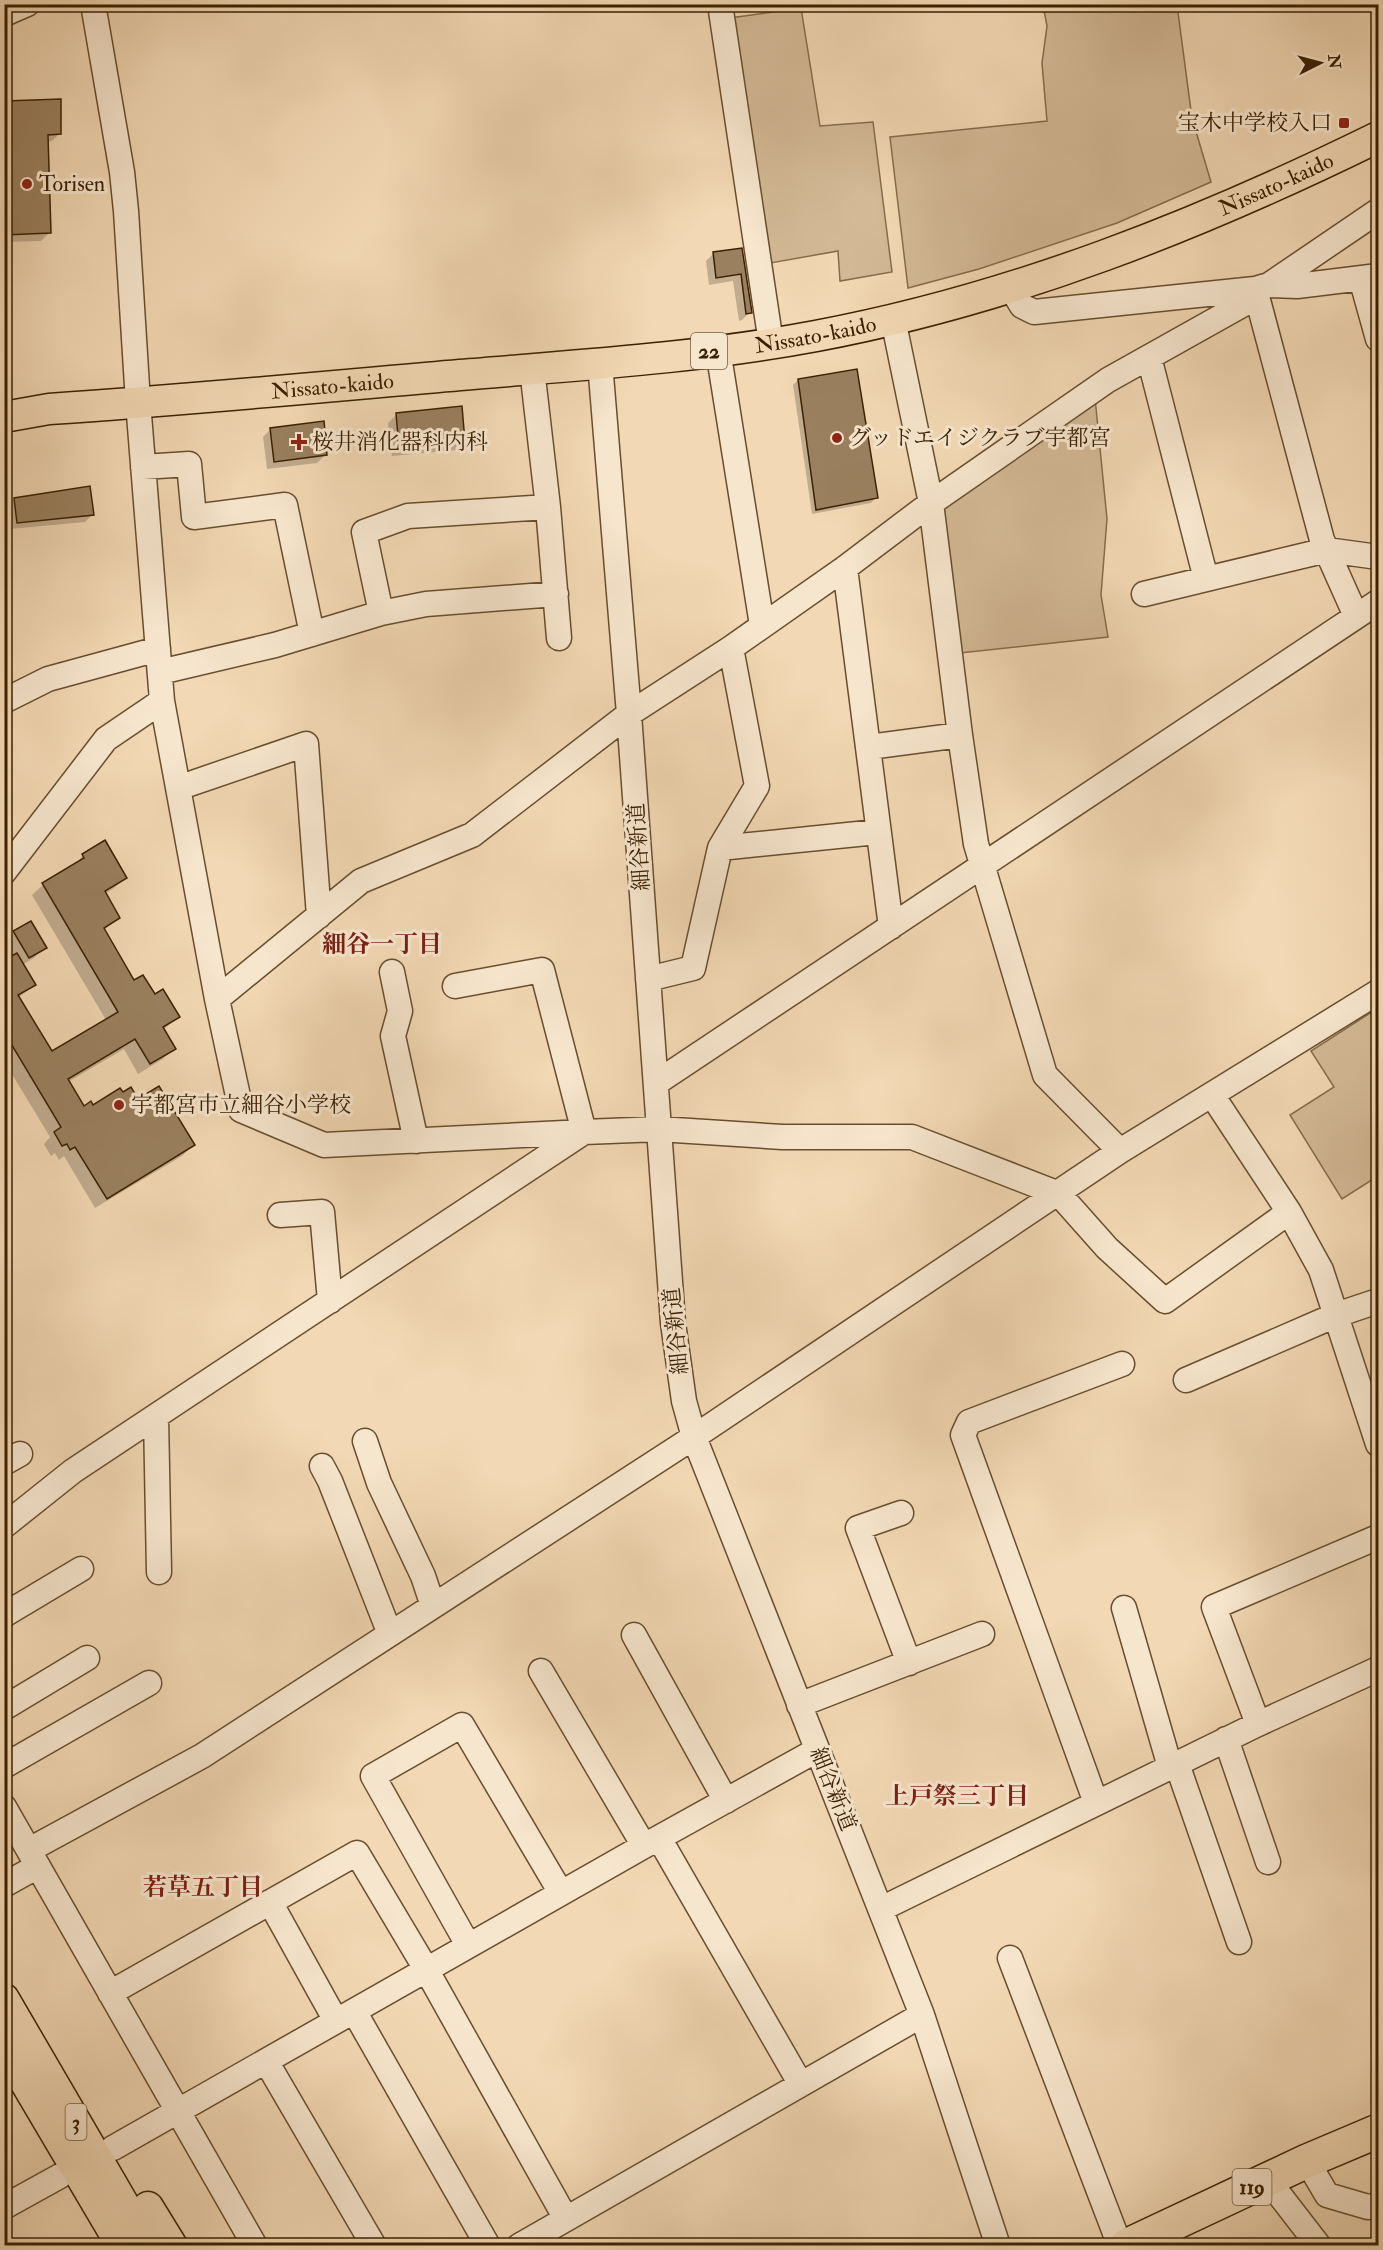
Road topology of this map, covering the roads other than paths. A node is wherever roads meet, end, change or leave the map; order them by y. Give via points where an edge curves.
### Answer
1 (27, 4) edge
2 (93, 4) edge
3 (720, 4) edge
4 (4, 14) edge
5 (1378, 136) edge
6 (1378, 211) edge
7 (1370, 277) edge
8 (1011, 288) junction
9 (1261, 290) junction
10 (894, 319) junction
11 (1378, 339) edge
12 (771, 343) junction
13 (718, 350) junction
14 (1149, 357) junction
15 (600, 363) junction
16 (532, 369) junction
17 (138, 402) junction
18 (4, 417) edge
19 (143, 467) junction
20 (931, 503) junction
21 (548, 507) junction
22 (1327, 550) junction
23 (1378, 557) edge
24 (845, 568) junction
25 (1206, 579) junction
26 (556, 594) junction
27 (1144, 594) dead end
28 (1378, 602) edge
29 (381, 613) junction
30 (1356, 616) junction
31 (762, 625) junction
32 (312, 634) junction
33 (560, 638) dead end
34 (731, 648) junction
35 (159, 661) junction
36 (4, 701) edge
37 (162, 701) junction
38 (629, 714) junction
39 (960, 735) junction
40 (869, 747) junction
41 (178, 788) junction
42 (877, 832) junction
43 (720, 848) junction
44 (982, 864) junction
45 (4, 872) edge
46 (319, 916) junction
47 (891, 927) junction
48 (392, 972) dead end
49 (648, 980) junction
50 (456, 986) dead end
51 (1378, 992) edge
52 (217, 999) junction
53 (656, 1083) junction
54 (1212, 1095) junction
55 (659, 1129) junction
56 (584, 1132) junction
57 (416, 1141) junction
58 (1120, 1151) junction
59 (1059, 1194) junction
60 (1289, 1212) junction
61 (280, 1215) dead end
62 (330, 1301) junction
63 (1378, 1301) edge
64 (1336, 1315) junction
65 (1122, 1364) dead end
66 (1186, 1380) dead end
67 (156, 1416) junction
68 (694, 1437) junction
69 (365, 1441) dead end
70 (1378, 1444) edge
71 (322, 1466) dead end
72 (901, 1513) dead end
73 (4, 1526) edge
74 (1378, 1537) edge
75 (81, 1569) dead end
76 (159, 1572) dead end
77 (433, 1606) junction
78 (1124, 1608) dead end
79 (4, 1615) edge
80 (390, 1634) junction
81 (982, 1634) dead end
82 (634, 1635) dead end
83 (87, 1658) dead end
84 (909, 1663) junction
85 (1378, 1669) edge
86 (541, 1671) dead end
87 (149, 1683) dead end
88 (799, 1705) junction
89 (4, 1708) edge
90 (1258, 1724) junction
91 (1226, 1739) junction
92 (817, 1750) junction
93 (1173, 1765) junction
94 (4, 1766) edge
95 (726, 1800) junction
96 (1096, 1803) junction
97 (4, 1807) edge
98 (651, 1842) junction
99 (33, 1858) junction
100 (1268, 1862) dead end
101 (4, 1886) edge
102 (561, 1893) junction
103 (270, 1902) junction
104 (881, 1909) junction
105 (1239, 1942) dead end
106 (468, 1945) junction
107 (1010, 1958) dead end
108 (426, 1969) junction
109 (110, 1993) junction
110 (4, 1999) edge
111 (922, 2015) junction
112 (345, 2016) junction
113 (4, 2046) edge
114 (34, 2050) junction
115 (266, 2061) junction
116 (800, 2083) junction
117 (34, 2096) junction
118 (178, 2112) junction
119 (1378, 2131) edge
120 (113, 2148) junction
121 (1307, 2161) junction
122 (60, 2176) junction
123 (1268, 2180) junction
124 (1378, 2205) edge
125 (4, 2207) edge
126 (566, 2218) junction
127 (1143, 2242) edge
128 (99, 2246) edge
129 (122, 2246) edge
130 (148, 2246) edge
131 (172, 2246) edge
132 (255, 2246) edge
133 (374, 2246) edge
134 (488, 2246) edge
135 (519, 2246) edge
136 (998, 2246) edge
137 (1120, 2246) edge
138 (1319, 2246) edge

1 - 4 street
2 - 17 street via 122,172
3 - 12 street
5 - 8 main road, Nissato-kaido / 22 via 1162,235
6 - 9 street
7 - 9 street
7 - 11 street
8 - 9 street via 1022,306 1034,312
8 - 10 main road, Nissato-kaido / 22
9 - 14 street
9 - 22 street
10 - 12 main road, Nissato-kaido / 22
10 - 20 street via 900,373 919,466
12 - 13 main road, Nissato-kaido / 22
13 - 15 main road, Nissato-kaido / 22
13 - 31 street
14 - 20 street via 1108,380
14 - 25 street
15 - 16 main road, Nissato-kaido / 22
15 - 38 street, 細谷新道
16 - 17 main road, Nissato-kaido / 22
16 - 21 street
17 - 18 main road, Nissato-kaido / 22
17 - 19 street
19 - 32 street via 189,464 194,517 285,505
19 - 35 street
20 - 24 street
20 - 39 street
21 - 26 street
21 - 29 street via 408,516 364,532
22 - 23 street
22 - 25 street
22 - 30 street
24 - 31 street
24 - 40 street
25 - 27 street
26 - 29 street via 426,604
26 - 33 street
28 - 30 street
29 - 32 street
30 - 44 street
31 - 34 street
32 - 35 street via 216,661
34 - 38 street
34 - 43 street via 757,786
35 - 36 street via 48,679
35 - 37 street
37 - 41 street
37 - 45 street via 106,739
38 - 46 street via 472,835 361,881
38 - 49 street, 細谷新道
39 - 40 street
39 - 44 street
40 - 42 street
41 - 46 street via 306,744
41 - 52 street
42 - 43 street
42 - 47 street
43 - 49 street via 693,968
44 - 47 street
44 - 58 street via 1045,1075
46 - 52 street
47 - 53 street
48 - 57 street via 400,1011 393,1036
49 - 53 street, 細谷新道
50 - 56 street via 542,970
51 - 54 street
52 - 57 street via 241,1110 324,1144
53 - 55 street, 細谷新道
54 - 58 street
54 - 60 street
55 - 56 street
55 - 59 street via 782,1137 912,1137
55 - 68 street, 細谷新道 via 677,1362
56 - 57 street
56 - 62 street
58 - 59 street
59 - 60 street via 1107,1248 1165,1301
59 - 68 street
60 - 64 street via 1321,1270
61 - 62 street via 322,1212
62 - 67 street
63 - 64 street
64 - 66 street
64 - 70 street
65 - 96 street via 969,1422 963,1435
67 - 73 street via 73,1471
67 - 76 street
68 - 77 street
68 - 88 street, 細谷新道
69 - 77 street via 379,1483
71 - 80 street
72 - 84 street via 858,1528
74 - 90 street via 1214,1606
75 - 79 street
77 - 80 street
78 - 93 street
80 - 99 street via 202,1756
81 - 84 street
82 - 95 street
83 - 89 street
84 - 88 street
85 - 90 street
86 - 98 street
87 - 94 street
88 - 92 street, 細谷新道
90 - 91 street
91 - 93 street
91 - 100 street
92 - 95 street
92 - 104 street, 細谷新道
93 - 96 street
93 - 105 street
95 - 98 street
96 - 104 street
97 - 99 street
98 - 102 street
98 - 116 street
99 - 101 street
99 - 109 street
102 - 106 street
102 - 106 street via 462,1725 373,1776
103 - 108 street via 357,1853
103 - 109 street
103 - 112 street
104 - 111 street, 細谷新道
106 - 108 street
107 - 137 street
108 - 112 street
108 - 126 street
109 - 118 street
110 - 114 main road, 3
111 - 116 street
111 - 136 street, 細谷新道
112 - 115 street
112 - 134 street
113 - 117 main road, 3
114 - 120 main road, 3 via 75,2090
114 - 130 main road, 3
115 - 118 street
115 - 133 street
116 - 126 street
117 - 122 main road, 3
117 - 129 main road, 3
118 - 120 street
118 - 132 street
119 - 121 highway, 119
120 - 131 main road, 3
121 - 123 highway, 119
121 - 124 street via 1327,2195 1368,2207
122 - 125 street
122 - 128 main road, 3
123 - 127 highway, 119
123 - 138 street
126 - 135 street

